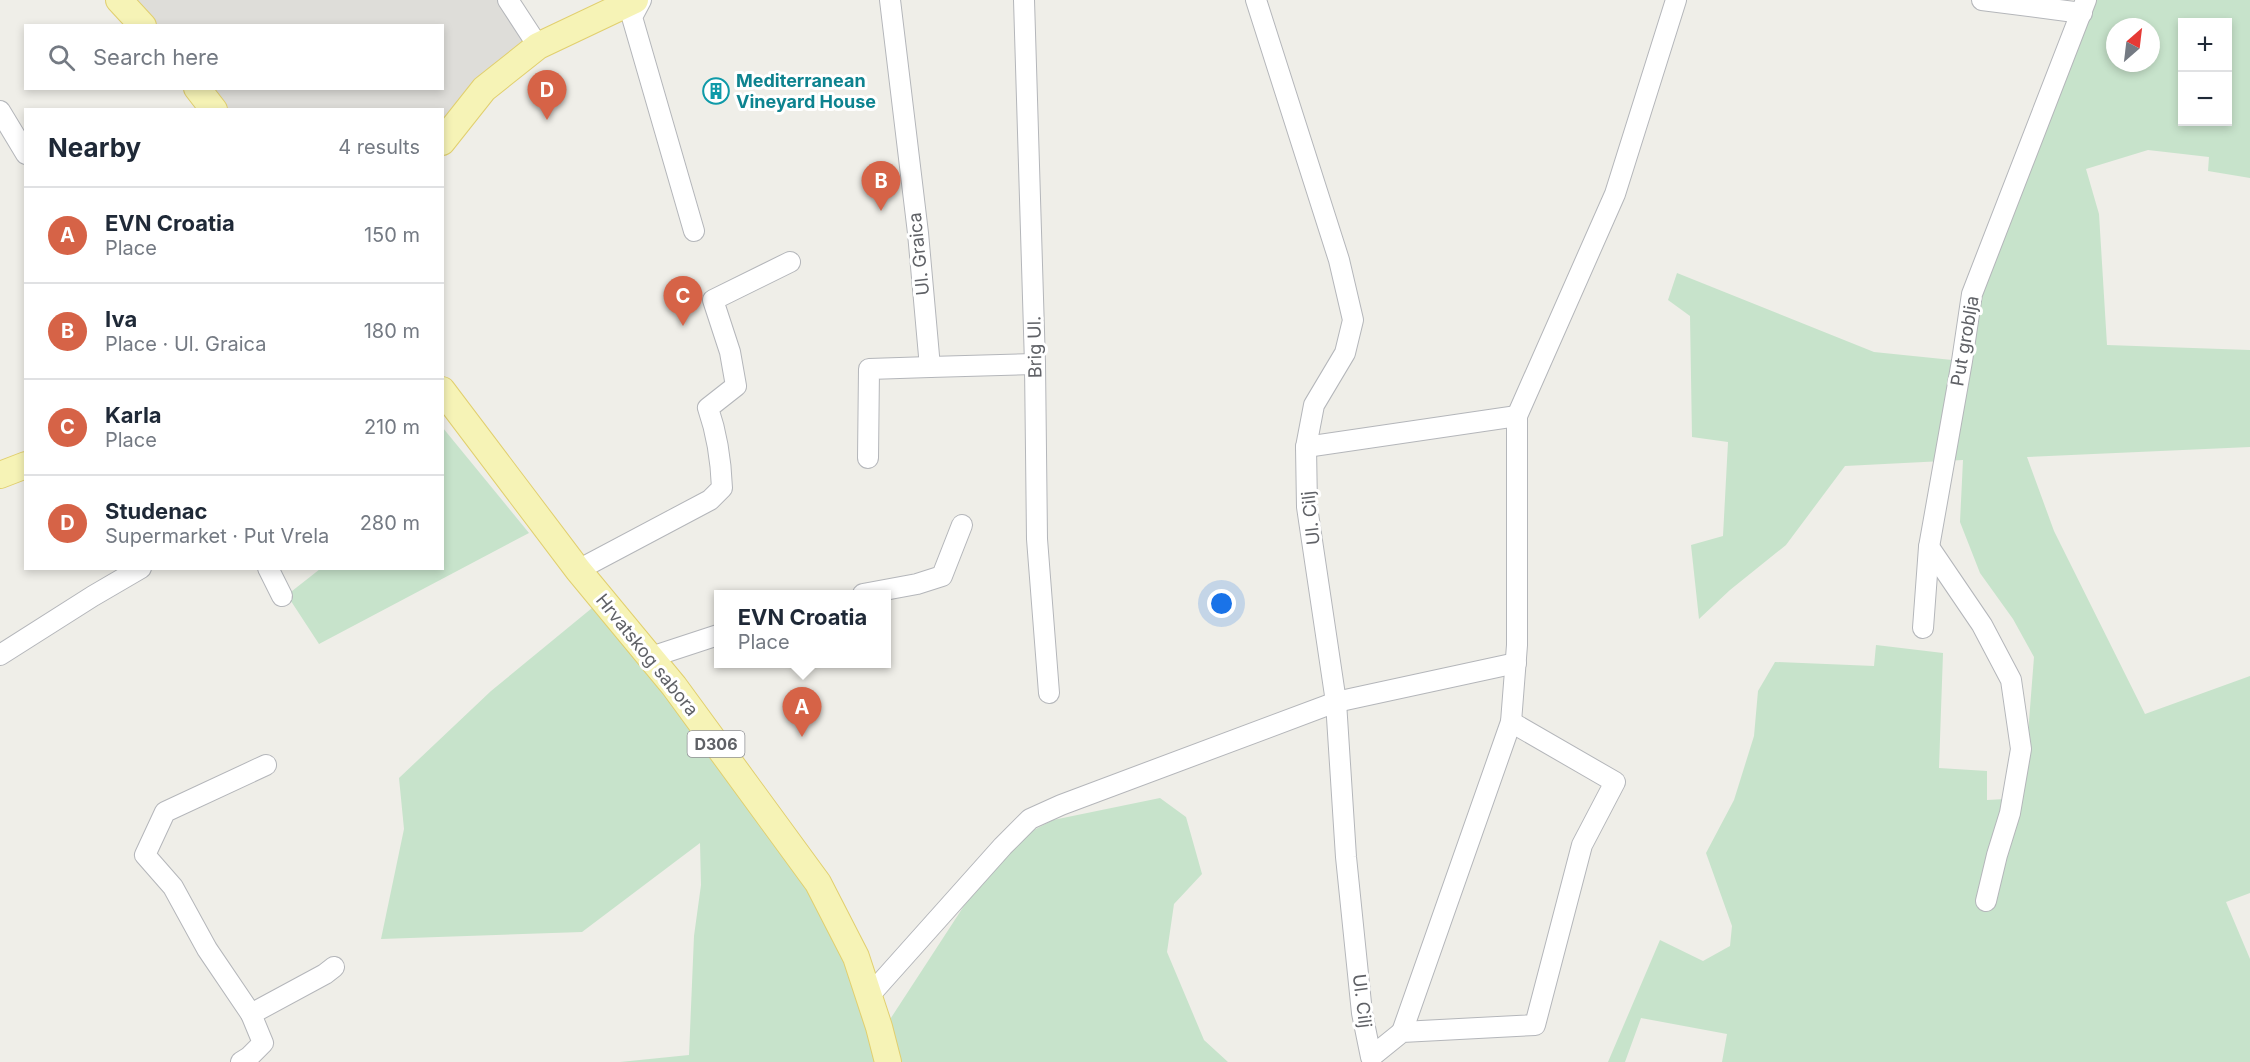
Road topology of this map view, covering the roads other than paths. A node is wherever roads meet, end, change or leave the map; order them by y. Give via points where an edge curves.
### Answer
1 (119, 0) edge
2 (508, 0) edge
3 (635, 0) edge
4 (641, 0) edge
5 (890, 0) edge
6 (1024, 0) edge
7 (1256, 0) edge
8 (1676, 0) edge
9 (1982, 0) edge
10 (2084, 7) edge
11 (141, 24) edge
12 (538, 46) junction
13 (199, 90) edge
14 (212, 108) edge
15 (0, 111) edge
16 (444, 139) edge
17 (24, 150) edge
18 (694, 231) dead end
19 (790, 262) dead end
20 (1035, 364) junction
21 (930, 367) junction
22 (444, 393) edge
23 (1517, 416) junction
24 (1306, 447) junction
25 (868, 458) dead end
26 (24, 466) edge
27 (0, 476) edge
28 (962, 525) dead end
29 (1929, 547) junction
30 (138, 570) edge
31 (269, 570) edge
32 (578, 570) junction
33 (885, 590) edge
34 (282, 596) dead end
35 (1923, 628) dead end
36 (714, 636) edge
37 (0, 655) edge
38 (651, 657) junction
39 (1516, 663) junction
40 (1049, 693) dead end
41 (1336, 702) junction
42 (1511, 722) junction
43 (266, 765) dead end
44 (1986, 901) dead end
45 (334, 966) dead end
46 (869, 996) junction
47 (251, 1014) junction
48 (1402, 1032) junction
49 (241, 1062) edge
50 (888, 1062) edge

1 - 11 main road
2 - 12 street
3 - 12 main road
4 - 18 street via 632,17
5 - 21 street, Ul. Graica
6 - 20 street, Brig Ul.
7 - 24 street, Ul. Cilj via 1339,260 1353,320 1345,353 1314,405
8 - 23 street via 1615,194
9 - 10 street
10 - 29 street, Put groblja via 1972,294
12 - 16 main road via 484,89
13 - 14 main road
15 - 17 street
19 - 32 street via 713,300 736,386 708,408 718,444 722,488 710,500
20 - 21 street
20 - 40 street, Brig Ul. via 1038,539
21 - 25 street via 868,369
22 - 32 main road, Hrvatskog sabora / D306
23 - 24 street
23 - 39 street
24 - 41 street, Ul. Cilj via 1307,507
26 - 27 main road
28 - 33 street via 942,576
29 - 35 street, Put groblja
29 - 44 street via 1982,625 2011,680 2021,749 2010,813
30 - 37 street
31 - 34 street
32 - 38 main road, Hrvatskog sabora / D306
36 - 38 street
38 - 46 main road, Hrvatskog sabora / D306 via 818,883 856,957
39 - 41 street
39 - 42 street
41 - 46 street via 1030,819
41 - 48 street, Ul. Cilj via 1346,857 1362,1013 1371,1057
42 - 48 street
42 - 48 street via 1616,782 1581,845 1535,1025
43 - 47 street via 165,812 145,855 173,887 207,949
45 - 47 street
46 - 50 main road, Hrvatskog sabora / D306
47 - 49 street via 262,1043

